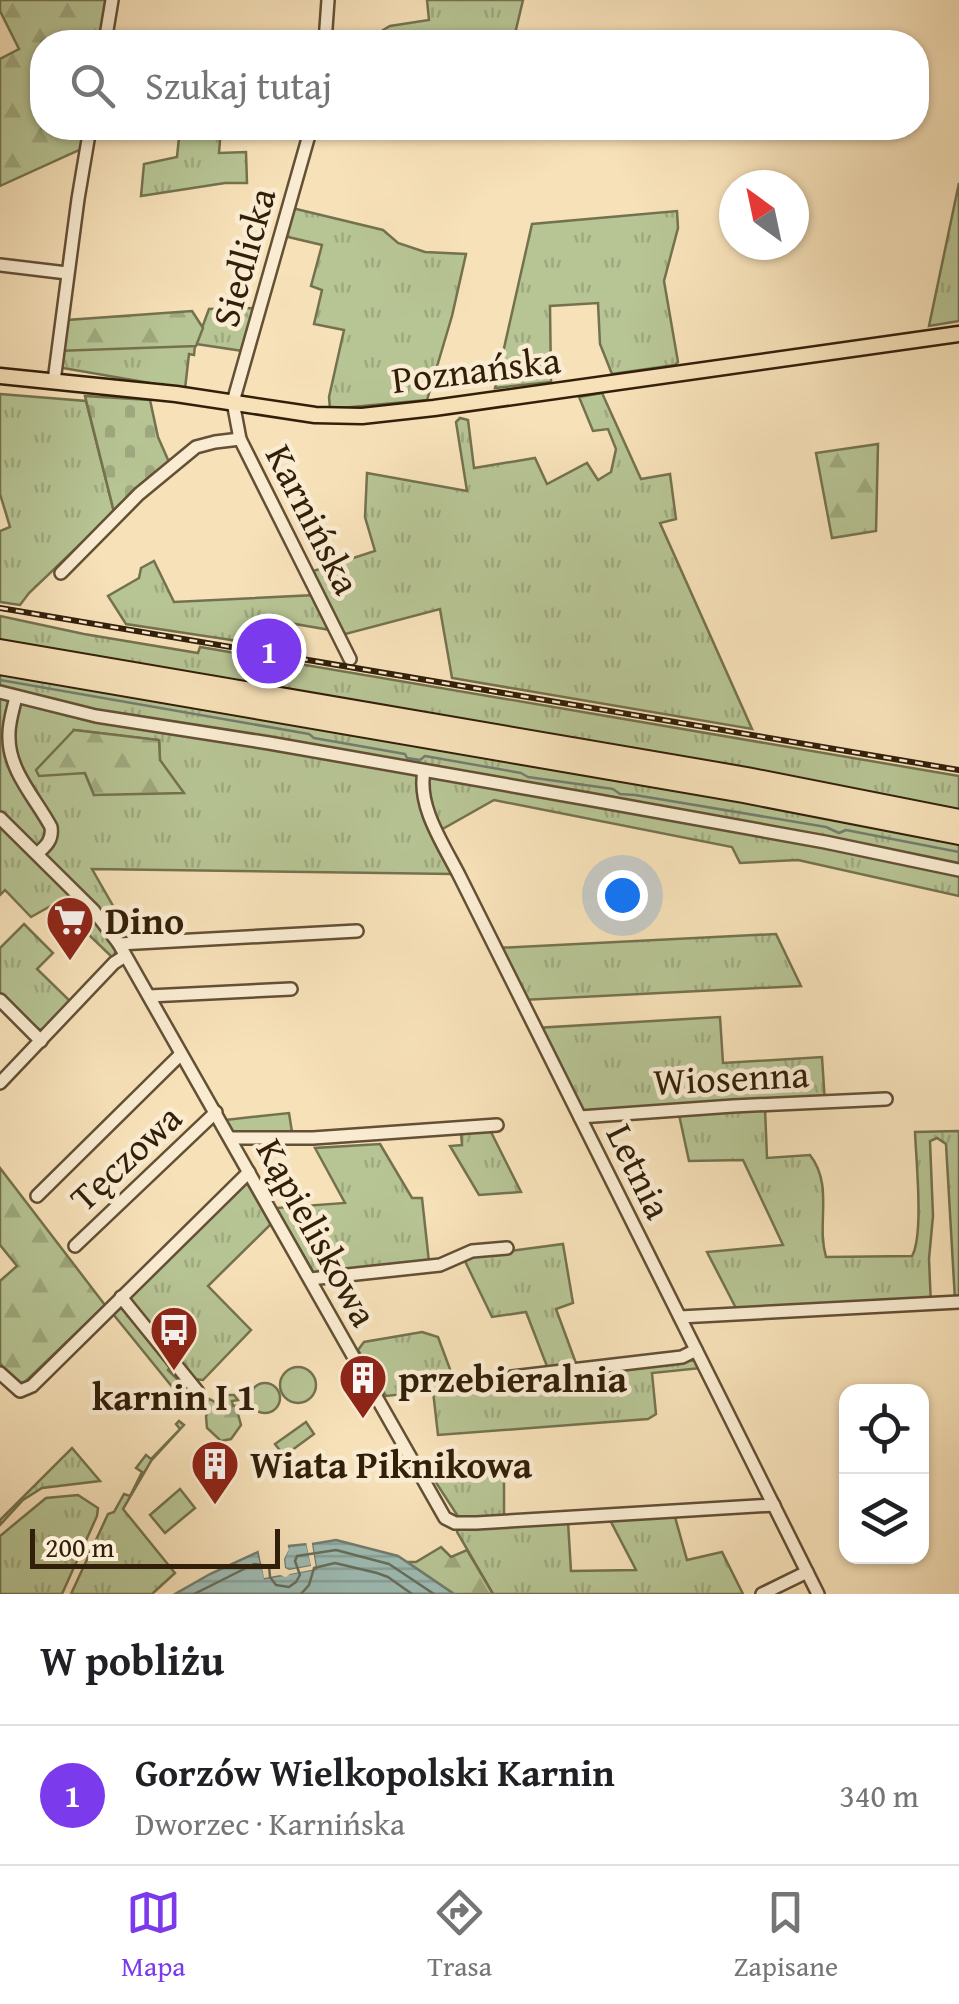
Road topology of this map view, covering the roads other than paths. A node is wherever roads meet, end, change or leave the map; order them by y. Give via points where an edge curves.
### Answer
1 (112, 0) edge
2 (328, 0) edge
3 (107, 30) edge
4 (326, 30) edge
5 (88, 140) edge
6 (308, 140) edge
7 (0, 265) edge
8 (67, 273) junction
9 (959, 334) edge
10 (0, 376) edge
11 (54, 381) junction
12 (233, 402) junction
13 (240, 439) junction
14 (61, 573) dead end
15 (0, 649) edge
16 (350, 659) dead end
17 (0, 665) edge
18 (0, 692) edge
19 (16, 697) junction
20 (424, 770) junction
21 (0, 818) edge
22 (959, 819) edge
23 (959, 835) edge
24 (37, 854) junction
25 (959, 870) edge
26 (357, 931) dead end
27 (122, 950) junction
28 (291, 989) dead end
29 (149, 996) junction
30 (0, 1000) edge
31 (41, 1040) junction
32 (181, 1054) junction
33 (0, 1082) edge
34 (886, 1099) dead end
35 (216, 1112) junction
36 (580, 1117) junction
37 (497, 1125) dead end
38 (230, 1138) junction
39 (249, 1172) junction
40 (37, 1196) dead end
41 (75, 1246) dead end
42 (508, 1248) dead end
43 (310, 1279) junction
44 (122, 1297) junction
45 (959, 1302) edge
46 (680, 1317) junction
47 (696, 1350) junction
48 (0, 1373) edge
49 (512, 1377) dead end
50 (198, 1392) dead end
51 (774, 1505) junction
52 (807, 1572) junction
53 (762, 1594) edge
54 (818, 1594) edge

1 - 3 street
2 - 4 street
5 - 8 street
6 - 12 street, Siedlicka
7 - 8 street
8 - 11 street
9 - 12 main road, Poznańska via 362,416
10 - 11 main road, Poznańska
11 - 12 main road, Poznańska
12 - 13 street, Karnińska
13 - 14 street via 196,447
13 - 16 street, Karnińska
15 - 22 highway
17 - 23 highway
18 - 19 street
19 - 20 street
19 - 24 street via 8,741 12,757 52,834
20 - 25 street
20 - 36 street, Letnia via 433,821
21 - 24 street, Kąpieliskowa
24 - 27 street, Kąpieliskowa
26 - 27 street
27 - 29 street, Kąpieliskowa
27 - 31 street
28 - 29 street
29 - 32 street, Kąpieliskowa
30 - 31 street
31 - 33 street
32 - 35 street, Kąpieliskowa
32 - 40 street, Tęczowa
34 - 36 street, Wiosenna
35 - 38 street, Kąpieliskowa
35 - 41 street, Tęczowa
36 - 46 street, Letnia
37 - 38 street
38 - 39 street, Kąpieliskowa
39 - 43 street, Kąpieliskowa
39 - 44 street
42 - 43 street via 472,1251 440,1265
43 - 51 street, Kąpieliskowa via 450,1522
44 - 48 street via 27,1390 16,1389
44 - 50 street
45 - 46 street
46 - 47 street, Letnia
47 - 49 street via 682,1358
47 - 51 street, Letnia
51 - 52 street, Letnia
52 - 53 street
52 - 54 street, Letnia

